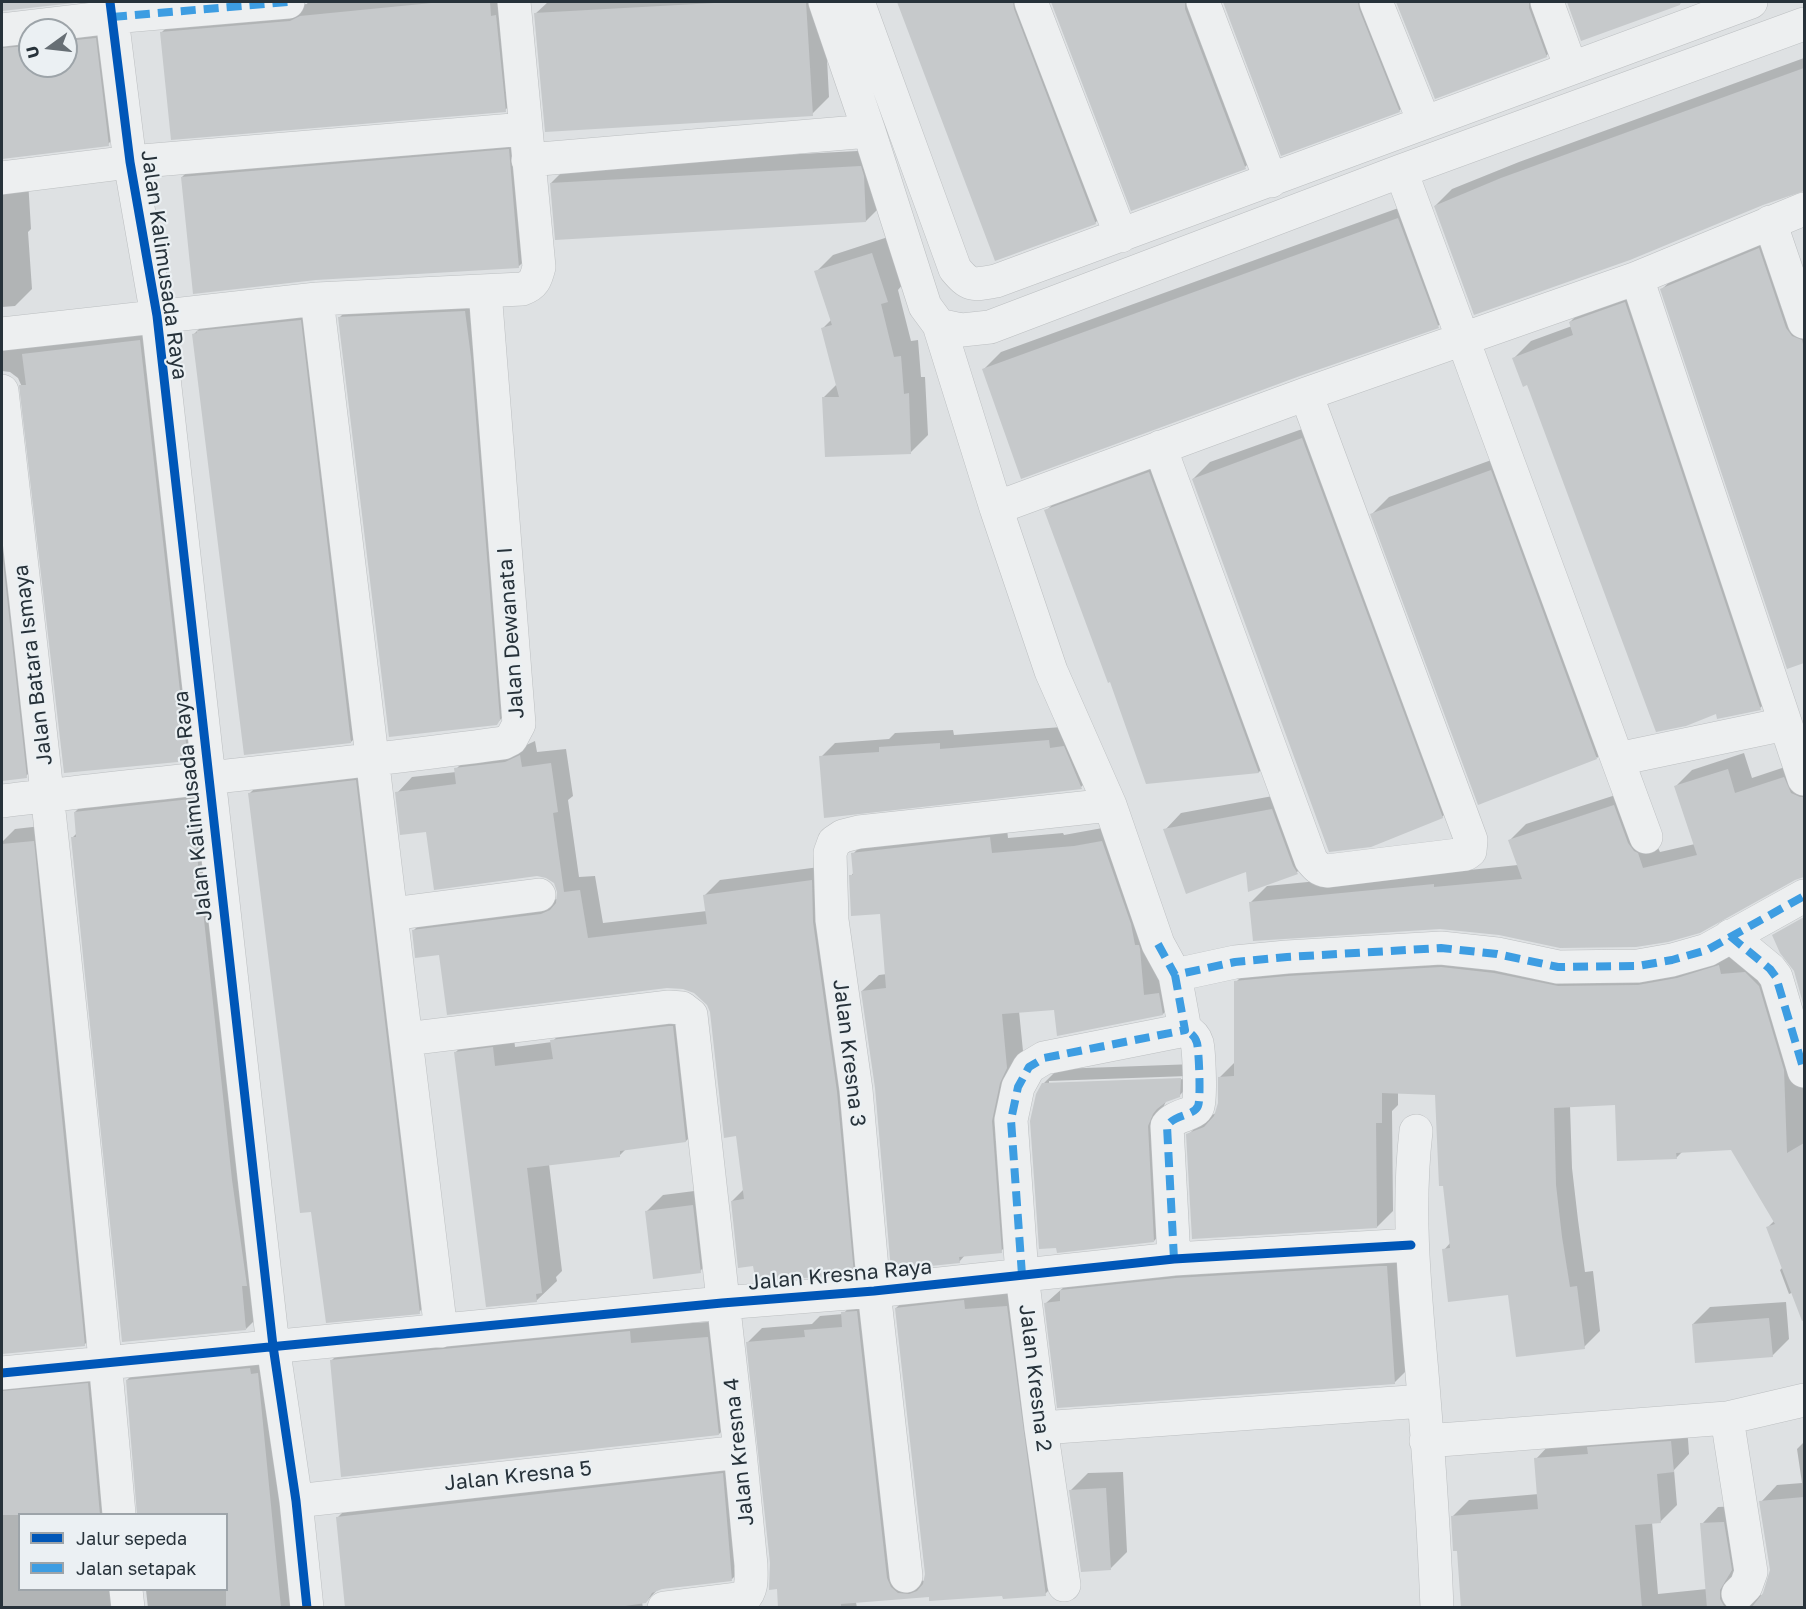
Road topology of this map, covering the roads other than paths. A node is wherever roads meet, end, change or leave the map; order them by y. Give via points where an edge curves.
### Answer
1 (288, 2) edge
2 (514, 2) edge
3 (825, 2) edge
4 (858, 2) edge
5 (1030, 2) edge
6 (1203, 2) edge
7 (1377, 2) edge
8 (1547, 2) edge
9 (1751, 2) edge
10 (111, 9) edge
11 (1804, 24) edge
12 (2, 30) edge
13 (1571, 68) junction
14 (1424, 122) junction
15 (869, 131) junction
16 (527, 144) junction
17 (130, 162) junction
18 (1401, 171) junction
19 (2, 178) edge
20 (1271, 181) junction
21 (1804, 209) edge
22 (1770, 222) junction
23 (1121, 236) junction
24 (1637, 278) junction
25 (485, 291) junction
26 (317, 299) junction
27 (157, 316) junction
28 (1804, 322) edge
29 (939, 325) junction
30 (2, 334) edge
31 (1462, 339) junction
32 (2, 391) edge
33 (1305, 394) junction
34 (1160, 447) junction
35 (996, 508) junction
36 (1785, 724) junction
37 (1618, 759) junction
38 (372, 761) junction
39 (208, 777) junction
40 (1804, 779) edge
41 (48, 796) junction
42 (2, 801) edge
43 (1110, 805) junction
44 (1646, 837) dead end
45 (540, 895) dead end
46 (1804, 896) edge
47 (391, 914) junction
48 (1730, 936) junction
49 (1175, 975) junction
50 (1185, 1030) junction
51 (406, 1039) junction
52 (1804, 1071) edge
53 (1416, 1131) dead end
54 (1411, 1245) junction
55 (1174, 1259) junction
56 (1022, 1275) junction
57 (874, 1291) junction
58 (722, 1303) junction
59 (441, 1330) junction
60 (273, 1346) junction
61 (106, 1363) junction
62 (2, 1374) edge
63 (1804, 1400) edge
64 (1424, 1401) junction
65 (1727, 1418) junction
66 (1041, 1428) junction
67 (1426, 1441) junction
68 (740, 1452) junction
69 (296, 1501) junction
70 (119, 1513) edge
71 (906, 1576) dead end
72 (1064, 1585) dead end
73 (126, 1591) edge
74 (1738, 1594) dead end
75 (128, 1608) edge
76 (308, 1608) edge
77 (664, 1608) edge
78 (1437, 1608) edge

1 - 10 street
2 - 16 street
3 - 15 street
4 - 23 street via 955,269 965,281 996,281
5 - 23 street
6 - 20 street
7 - 14 street
8 - 13 street
9 - 13 street
10 - 12 street
10 - 17 street, Jalan Kalimusada Raya
11 - 18 street
13 - 14 street
14 - 20 street
15 - 16 street
15 - 29 street via 925,306
16 - 17 street
16 - 25 street via 539,267 536,279 532,286 522,289
17 - 19 street
17 - 27 street, Jalan Kalimusada Raya
18 - 29 street via 990,327 962,330
18 - 31 street
20 - 23 street
21 - 22 street
22 - 24 street
22 - 28 street
24 - 31 street
24 - 36 street
25 - 26 street
25 - 38 street, Jalan Dewanata I via 519,724 511,739 503,743
26 - 27 street
26 - 38 street
27 - 30 street
27 - 39 street, Jalan Kalimusada Raya
29 - 35 street
31 - 33 street
31 - 37 street
32 - 41 street, Jalan Batara Ismaya
33 - 34 street
33 - 34 street via 1472,840 1466,854 1327,871 1315,866
34 - 35 street
35 - 43 street via 1051,671
36 - 37 street
36 - 40 street
37 - 44 street
38 - 39 street, Jalan Dewanata I
38 - 47 street
39 - 41 street, Jalan Dewanata I
39 - 60 street, Jalan Kalimusada Raya
41 - 42 street, Jalan Dewanata I
41 - 61 street, Jalan Batara Ismaya
43 - 49 street via 1158,944
43 - 57 street, Jalan Kresna 3 via 859,832 834,842 830,853 832,909 856,1090
45 - 47 street
46 - 48 street
47 - 51 street
48 - 49 street via 1707,950 1638,966 1558,967 1497,954 1441,948 1234,962
48 - 52 street via 1776,977
49 - 50 street
50 - 55 street via 1197,1043 1200,1098 1194,1111 1171,1119 1167,1126
50 - 56 street, Jalan Kresna 2 via 1057,1054 1029,1067 1018,1087 1011,1120
51 - 58 street, Jalan Kresna 4 via 669,1007 682,1008 691,1015
51 - 59 street
53 - 54 street
54 - 55 street, Jalan Kresna Raya
54 - 64 street
55 - 56 street, Jalan Kresna Raya
56 - 57 street, Jalan Kresna Raya
56 - 66 street, Jalan Kresna 2
57 - 58 street, Jalan Kresna Raya
57 - 71 street, Jalan Kresna 3
58 - 59 street, Jalan Kresna Raya
58 - 68 street, Jalan Kresna 4
59 - 60 street, Jalan Kresna Raya
60 - 61 street, Jalan Kresna Raya
60 - 69 street, Jalan Kalimusada Raya
61 - 62 street, Jalan Kresna Raya
61 - 70 street, Jalan Batara Ismaya
63 - 65 street
64 - 66 street
64 - 67 street
65 - 67 street
65 - 74 street via 1751,1572
66 - 72 street, Jalan Kresna 2
67 - 78 street
68 - 69 street, Jalan Kresna 5
68 - 77 street, Jalan Kresna 4 via 751,1565 749,1593 744,1598
69 - 76 street, Jalan Kalimusada Raya
73 - 75 street

